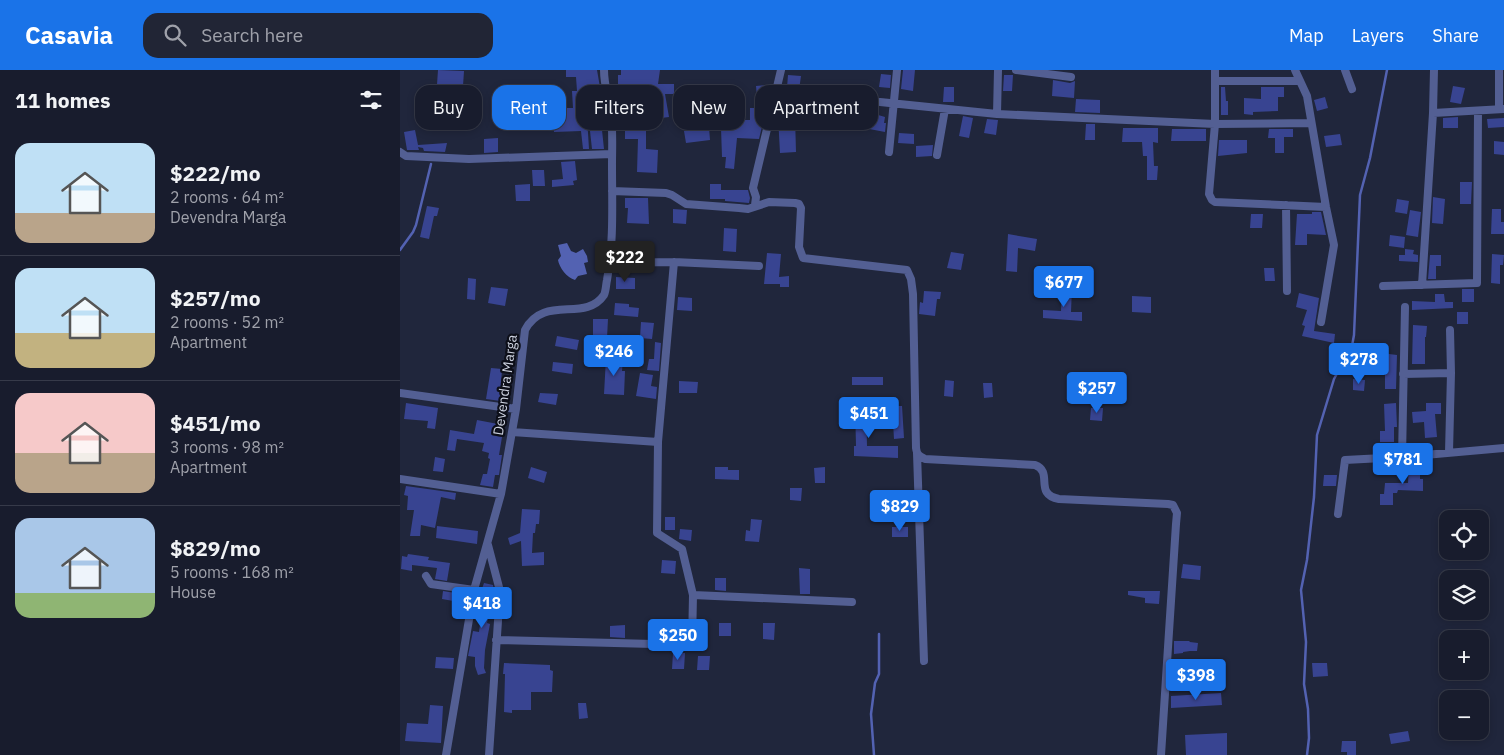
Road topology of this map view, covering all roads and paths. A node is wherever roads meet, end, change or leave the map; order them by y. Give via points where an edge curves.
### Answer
1 (604, 70) edge
2 (781, 70) edge
3 (897, 70) edge
4 (998, 70) edge
5 (1016, 70) edge
6 (1215, 70) edge
7 (1296, 70) edge
8 (1345, 70) edge
9 (1434, 70) edge
10 (1499, 70) edge
11 (1071, 77) dead end
12 (1300, 81) junction
13 (1215, 82) junction
14 (1352, 89) dead end
15 (880, 102) dead end
16 (894, 103) junction
17 (945, 109) junction
18 (1502, 109) edge
19 (1478, 111) junction
20 (1433, 113) junction
21 (997, 114) junction
22 (1310, 122) junction
23 (1215, 124) junction
24 (400, 152) edge
25 (889, 152) dead end
26 (612, 154) junction
27 (937, 155) dead end
28 (612, 191) junction
29 (755, 205) junction
30 (1286, 205) junction
31 (1326, 207) junction
32 (674, 262) junction
33 (610, 263) junction
34 (759, 266) dead end
35 (1422, 285) junction
36 (1383, 286) dead end
37 (1287, 291) dead end
38 (1405, 307) dead end
39 (1321, 322) dead end
40 (1450, 330) dead end
41 (1450, 373) junction
42 (1403, 374) junction
43 (400, 393) edge
44 (516, 409) junction
45 (512, 432) junction
46 (658, 442) junction
47 (1504, 448) edge
48 (1449, 452) junction
49 (917, 453) junction
50 (1402, 457) junction
51 (400, 479) edge
52 (501, 494) junction
53 (1338, 514) dead end
54 (488, 545) junction
55 (426, 576) dead end
56 (474, 590) junction
57 (693, 595) junction
58 (852, 602) dead end
59 (496, 640) junction
60 (924, 661) dead end
61 (446, 755) edge
62 (489, 755) edge
63 (1161, 755) edge

1 - 26 street, Devendra Marga via 611,116
2 - 29 street via 753,188
3 - 16 street
4 - 21 street
5 - 11 street
6 - 13 street
7 - 12 street
8 - 14 street
9 - 20 street
10 - 18 street
12 - 13 street
12 - 22 street via 1307,96
13 - 23 street
15 - 16 street
16 - 17 street
16 - 25 street
17 - 21 street
17 - 27 street
18 - 19 street
19 - 20 street
19 - 35 street via 1477,283
20 - 35 street
21 - 23 street
22 - 23 street
22 - 31 street
23 - 30 street via 1209,194 1212,200
24 - 26 street via 406,156 469,159
26 - 28 street, Devendra Marga
28 - 29 street via 666,193 686,204 748,209
28 - 33 street, Devendra Marga
29 - 49 street via 778,201 799,204 799,247 803,258 904,269 909,274 913,294
30 - 31 street
30 - 37 street
31 - 39 street via 1334,245
32 - 33 street
32 - 34 street
32 - 46 street
33 - 44 street, Devendra Marga via 604,294 591,307 544,312 529,322 525,330
35 - 36 street
38 - 42 street
40 - 41 street
41 - 42 street
41 - 48 street
42 - 50 street
43 - 44 street
44 - 45 street, Devendra Marga
45 - 46 street
45 - 52 street, Devendra Marga
46 - 57 street via 657,533 682,550
47 - 48 street
48 - 50 street
49 - 60 street
49 - 63 street via 925,459 1035,465 1042,470 1045,488 1052,498 1168,504 1175,508
50 - 53 street via 1345,460
51 - 52 street
52 - 54 street, Devendra Marga
54 - 56 street, Devendra Marga
54 - 59 street via 500,591
55 - 56 street via 431,584
56 - 61 street, Devendra Marga
57 - 58 street
57 - 59 street via 692,645
59 - 62 street

